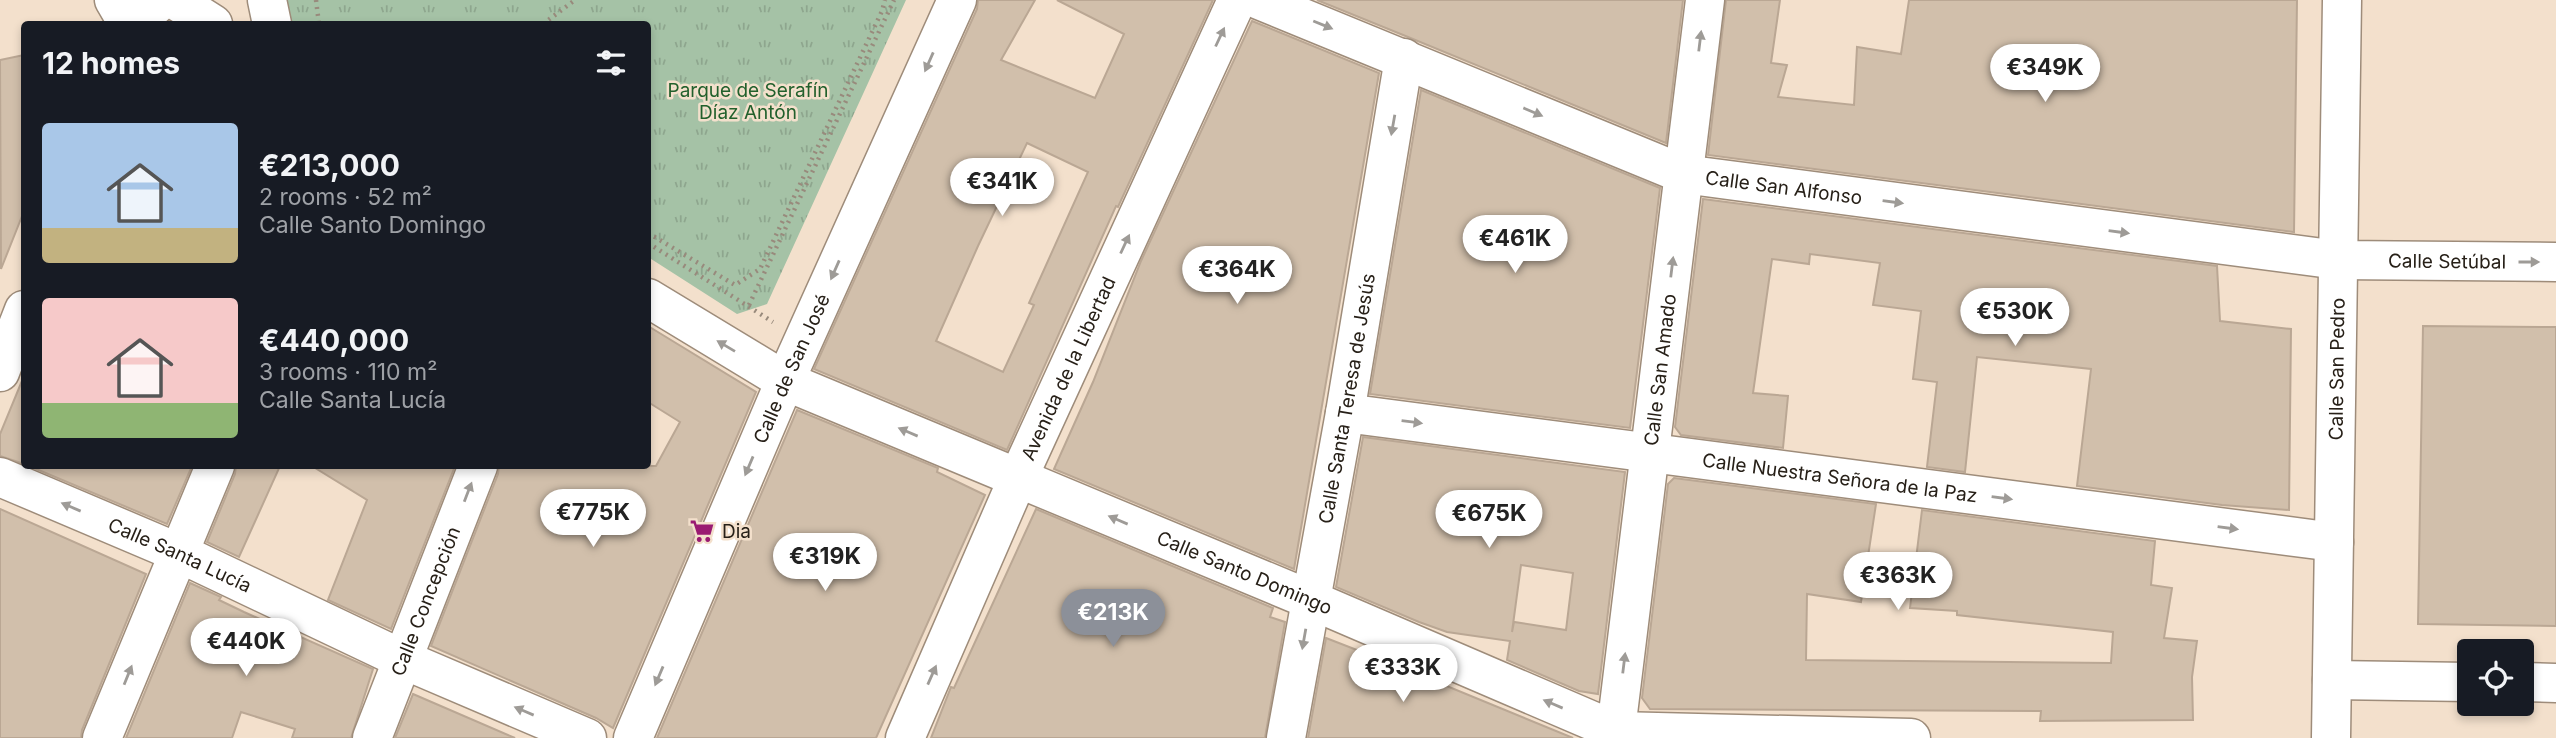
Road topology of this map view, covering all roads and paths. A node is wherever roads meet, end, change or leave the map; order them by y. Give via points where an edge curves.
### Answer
1 (267, 0) edge
2 (316, 0) edge
3 (575, 0) edge
4 (885, 0) edge
5 (894, 0) edge
6 (957, 0) edge
7 (1237, 0) edge
8 (1259, 0) edge
9 (1705, 0) edge
10 (2342, 0) edge
11 (145, 10) edge
12 (198, 21) edge
13 (271, 21) edge
14 (319, 21) edge
15 (547, 21) edge
16 (1404, 58) junction
17 (1683, 174) junction
18 (651, 235) edge
19 (651, 245) edge
20 (2338, 261) junction
21 (2556, 262) edge
22 (651, 300) edge
23 (13, 322) edge
24 (0, 372) edge
25 (785, 381) junction
26 (1345, 413) junction
27 (1650, 452) junction
28 (214, 469) edge
29 (477, 469) edge
30 (0, 477) edge
31 (1018, 478) junction
32 (2334, 542) junction
33 (179, 553) junction
34 (1311, 600) junction
35 (402, 659) junction
36 (2332, 680) junction
37 (2457, 682) edge
38 (2534, 682) edge
39 (2556, 683) edge
40 (1616, 734) edge
41 (102, 738) edge
42 (372, 738) edge
43 (587, 738) edge
44 (633, 738) edge
45 (905, 738) edge
46 (1286, 738) edge
47 (1911, 738) edge
48 (2331, 738) edge

1 - 13 street
2 - 14 path
3 - 15 path
4 - 18 path via 760,269 735,285
5 - 19 path via 749,305
6 -> 25 street, Calle de San José
31 -> 7 street, Avenida de la Libertad
8 -> 16 street, Calle San Alfonso
17 -> 9 street, Calle San Amado
10 - 20 street, Calle San Pedro
11 - 12 street
16 -> 17 street, Calle San Alfonso
16 -> 26 street, Calle Santa Teresa de Jesús
17 -> 20 street, Calle San Alfonso
27 -> 17 street, Calle San Amado
20 -> 21 street, Calle Setúbal
20 - 32 street, Calle San Pedro
25 -> 22 street, Calle Santo Domingo
23 - 24 street
31 -> 25 street, Calle Santo Domingo
25 -> 44 street, Calle de San José
26 -> 27 street, Calle Nuestra Señora de la Paz
26 - 34 street, Calle Santa Teresa de Jesús
27 -> 32 street, Calle Nuestra Señora de la Paz
40 -> 27 street, Calle San Amado
28 - 33 street
35 -> 29 street, Calle Concepción
33 -> 30 street, Calle Santa Lucía
34 -> 31 street, Calle Santo Domingo
45 -> 31 street, Avenida de la Libertad
32 - 36 street, Calle San Pedro
33 - 35 street, Calle Santa Lucía
41 -> 33 street
40 -> 34 street, Calle Santo Domingo
34 -> 46 street, Calle Santa Teresa de Jesús
35 - 42 street, Calle Concepción
43 -> 35 street, Calle Santa Lucía
36 - 37 street
36 - 48 street, Calle San Pedro
38 - 39 street
40 - 47 street, Calle Santo Domingo

